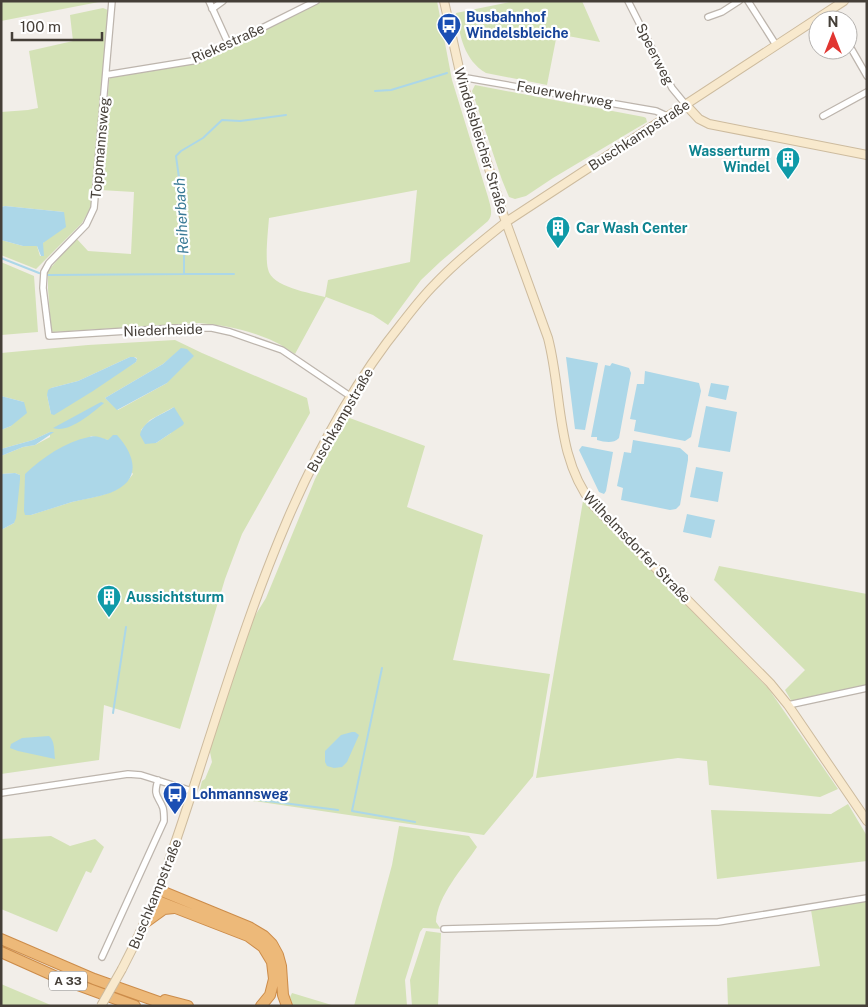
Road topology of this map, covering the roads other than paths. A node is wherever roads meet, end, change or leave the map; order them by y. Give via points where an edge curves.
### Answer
1 (112, 1) edge
2 (209, 1) edge
3 (223, 1) edge
4 (316, 1) edge
5 (444, 1) edge
6 (628, 1) edge
7 (739, 1) edge
8 (748, 1) edge
9 (844, 1) edge
10 (212, 9) junction
11 (831, 10) edge
12 (708, 18) dead end
13 (808, 25) edge
14 (229, 45) junction
15 (776, 45) junction
16 (858, 60) edge
17 (106, 75) junction
18 (867, 76) edge
19 (461, 77) junction
20 (867, 92) edge
21 (686, 105) junction
22 (668, 116) junction
23 (823, 116) dead end
24 (867, 155) edge
25 (506, 222) junction
26 (49, 336) joint
27 (350, 396) junction
28 (867, 688) edge
29 (788, 705) junction
30 (158, 780) junction
31 (192, 791) junction
32 (1, 793) edge
33 (867, 821) edge
34 (157, 895) junction
35 (867, 898) edge
36 (178, 908) junction
37 (146, 922) junction
38 (444, 929) dead end
39 (1, 939) edge
40 (1, 952) edge
41 (102, 957) dead end
42 (151, 1000) junction
43 (101, 1006) edge
44 (135, 1006) edge
45 (170, 1006) edge
46 (188, 1006) edge
47 (261, 1006) edge
48 (287, 1006) edge

1 - 17 street, Toppmannsweg
2 - 10 street
3 - 10 street
4 - 14 street, Riekestraße
5 - 19 main road, Windelsbleicher Straße
6 - 21 street, Speerweg via 672,88
7 - 12 street
8 - 15 street
9 - 11 main road, Buschkampstraße
10 - 14 street
13 - 15 main road, Buschkampstraße
14 - 17 street, Riekestraße via 195,60
15 - 21 main road, Buschkampstraße
16 - 18 street
17 - 26 street, Toppmannsweg via 94,208 86,225 44,272
19 - 22 street, Feuerwehrweg via 656,111
19 - 25 main road, Windelsbleicher Straße
20 - 23 street
21 - 22 main road, Buschkampstraße
21 - 24 main road via 699,119 709,124
22 - 25 main road, Buschkampstraße
25 - 27 main road, Buschkampstraße via 428,291 385,344
25 - 29 main road, Wilhelmsdorfer Straße via 548,338 567,452 583,492 593,506 770,683
26 - 27 street, Niederheide via 212,328 282,350
27 - 31 main road, Buschkampstraße via 324,443 274,553 244,629
28 - 29 street
29 - 33 main road, Wilhelmsdorfer Straße
30 - 31 street
30 - 32 street via 128,774
30 - 41 street, Buschkampstraße via 156,798 164,821
31 - 34 main road, Buschkampstraße
34 - 36 highway
34 - 37 main road, Buschkampstraße
34 - 48 highway via 249,927 264,936 278,955
35 - 38 street via 718,922
36 - 37 highway via 164,909
36 - 47 highway via 248,936 269,954 274,980 270,995
37 - 43 main road, Buschkampstraße, bridge
39 - 42 highway, A 33
40 - 44 highway, A 33
42 - 45 highway, A 33
42 - 46 highway via 171,1000

